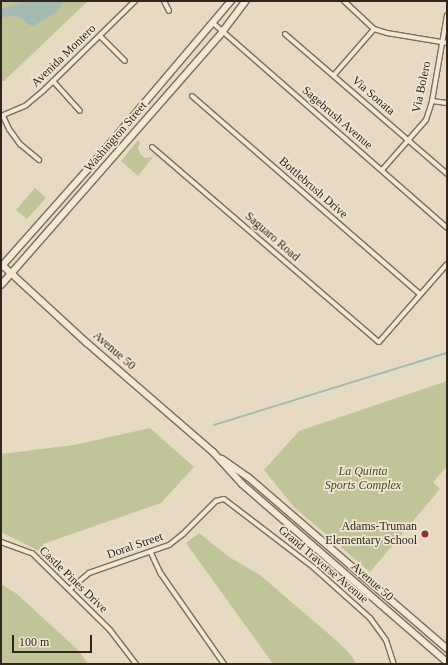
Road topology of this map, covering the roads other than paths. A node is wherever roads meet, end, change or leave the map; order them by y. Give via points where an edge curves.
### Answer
1 (135, 1) edge
2 (164, 1) edge
3 (231, 1) edge
4 (246, 1) edge
5 (344, 1) edge
6 (169, 11) dead end
7 (447, 15) edge
8 (213, 23) junction
9 (374, 29) junction
10 (223, 31) junction
11 (285, 34) dead end
12 (100, 36) junction
13 (442, 42) junction
14 (447, 43) edge
15 (125, 61) dead end
16 (334, 75) junction
17 (53, 81) junction
18 (192, 96) dead end
19 (432, 101) junction
20 (447, 103) edge
21 (80, 111) dead end
22 (2, 116) edge
23 (409, 141) junction
24 (152, 147) dead end
25 (39, 160) dead end
26 (382, 170) junction
27 (447, 174) edge
28 (447, 228) edge
29 (447, 264) edge
30 (1, 266) edge
31 (12, 273) junction
32 (1, 285) edge
33 (420, 294) junction
34 (213, 452) junction
35 (220, 499) joint
36 (1, 542) edge
37 (151, 553) junction
38 (70, 589) junction
39 (447, 649) edge
40 (447, 662) edge
41 (136, 664) edge
42 (224, 664) edge
43 (394, 664) edge

1 - 12 street, Avenida Montero
2 - 6 street
3 - 8 main road, Washington Street
4 - 10 main road, Washington Street
5 - 9 street
7 - 13 street, Via Bolero
8 - 10 street, Sagebrush Avenue
8 - 30 main road, Washington Street
9 - 13 street via 387,34
9 - 16 street
10 - 26 street, Sagebrush Avenue
10 - 31 main road, Washington Street
11 - 16 street, Via Sonata
12 - 15 street
12 - 17 street, Avenida Montero
13 - 14 street
13 - 19 street, Via Bolero
16 - 23 street, Via Sonata
17 - 21 street
17 - 22 street, Avenida Montero via 25,106
18 - 33 street, Bottlebrush Drive
19 - 20 street
19 - 23 street, Via Bolero via 426,120
22 - 25 street via 20,144
23 - 26 street, Via Bolero
23 - 27 street, Via Sonata
24 - 33 street, Saguaro Road via 378,342
26 - 28 street, Sagebrush Avenue
29 - 33 street
30 - 31 main road, Avenue 50
31 - 32 main road, Washington Street
31 - 34 main road, Avenue 50 via 87,343
34 - 39 main road, Avenue 50 via 248,477
34 - 40 main road, Avenue 50 via 242,484
35 - 37 street, Doral Street via 176,540
35 - 43 street, Grand Traverse Avenue via 228,500 312,567 370,618 386,640
36 - 38 street, Castle Pines Drive via 32,553
37 - 38 street, Doral Street via 88,573
37 - 42 street via 161,574
38 - 41 street, Castle Pines Drive via 110,630

